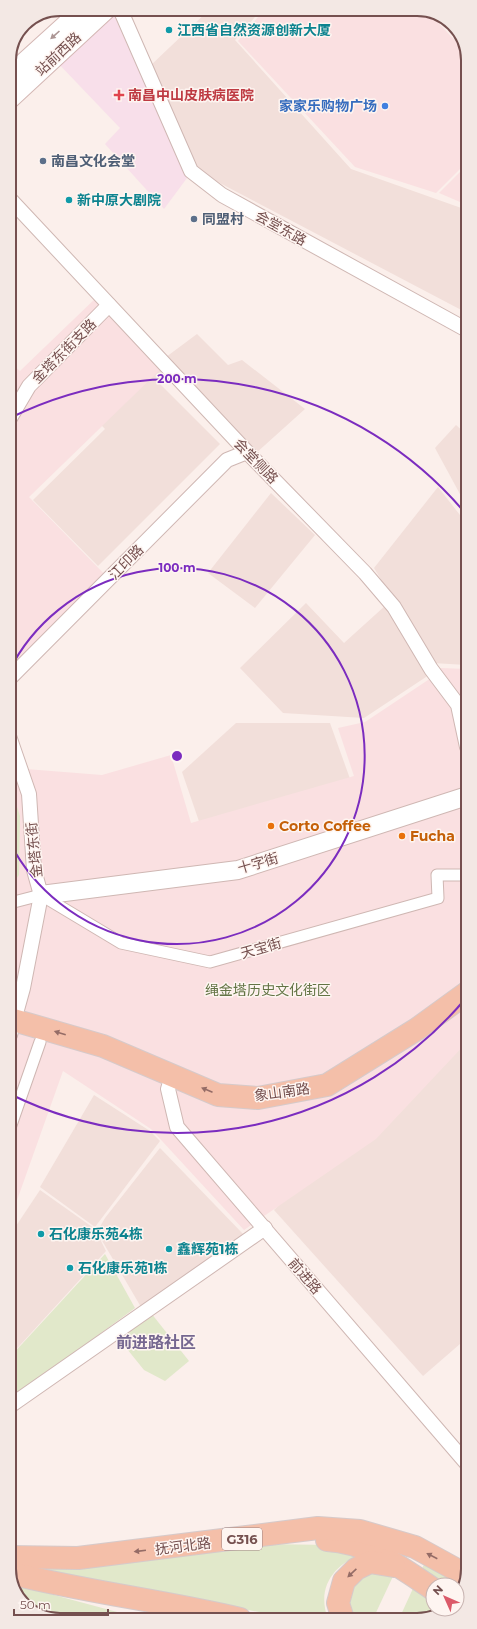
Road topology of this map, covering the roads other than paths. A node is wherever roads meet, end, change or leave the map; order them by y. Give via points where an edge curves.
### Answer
1 (76, 16) edge
2 (98, 16) edge
3 (123, 16) edge
4 (16, 71) edge
5 (16, 93) edge
6 (16, 205) edge
7 (109, 305) junction
8 (461, 327) edge
9 (16, 408) edge
10 (247, 452) junction
11 (16, 672) edge
12 (461, 719) edge
13 (16, 754) edge
14 (461, 798) edge
15 (461, 875) edge
16 (41, 895) junction
17 (16, 901) edge
18 (461, 997) edge
19 (16, 1011) edge
20 (461, 1012) edge
21 (16, 1028) edge
22 (16, 1030) edge
23 (39, 1045) junction
24 (170, 1082) junction
25 (16, 1110) edge
26 (265, 1228) junction
27 (16, 1402) edge
28 (461, 1457) edge
29 (260, 1536) junction
30 (16, 1557) edge
31 (402, 1568) junction
32 (461, 1572) edge
33 (17, 1576) edge
34 (425, 1584) edge
35 (68, 1587) junction
36 (154, 1613) edge
37 (215, 1613) edge
38 (341, 1613) edge

1 -> 4 main road, 站前西路
2 - 5 main road, 站前西路
3 - 8 street, 会堂东路 via 191,171 222,195
6 - 7 street, 会堂侧路
7 - 9 street, 金塔东街支路 via 29,386
7 - 10 street, 会堂侧路
10 - 11 street, 江印路 via 227,460
10 - 12 street, 会堂侧路 via 394,606 431,669 458,705
13 - 16 street, 金塔东街 via 29,794 34,870
14 - 16 street, 十字街 via 238,870
15 - 16 street, 天宝街 via 437,875 438,898 210,962 121,943
16 - 17 street
16 - 19 street, 金塔东街 via 23,988
18 -> 24 main road, 象山南路 via 417,1029 327,1085 258,1098 218,1095
20 - 24 main road, 象山南路 via 416,1045 327,1098 257,1111 214,1109
24 -> 21 main road, 象山南路 via 103,1046
22 - 23 main road, 象山南路
23 - 24 main road, 象山南路 via 99,1059
23 - 25 street
24 - 26 street, 前进路 via 177,1127
26 - 27 street
26 - 28 street, 前进路
29 -> 30 main road, 抚河北路 / G316 via 78,1558
29 - 31 main road via 340,1541 374,1551
32 -> 29 main road, 抚河北路 / G316 via 415,1547 360,1530 318,1528
31 - 34 main road
31 -> 38 main road via 370,1562 356,1569 344,1581 338,1603
33 - 35 main road
35 - 36 main road
35 - 37 main road

